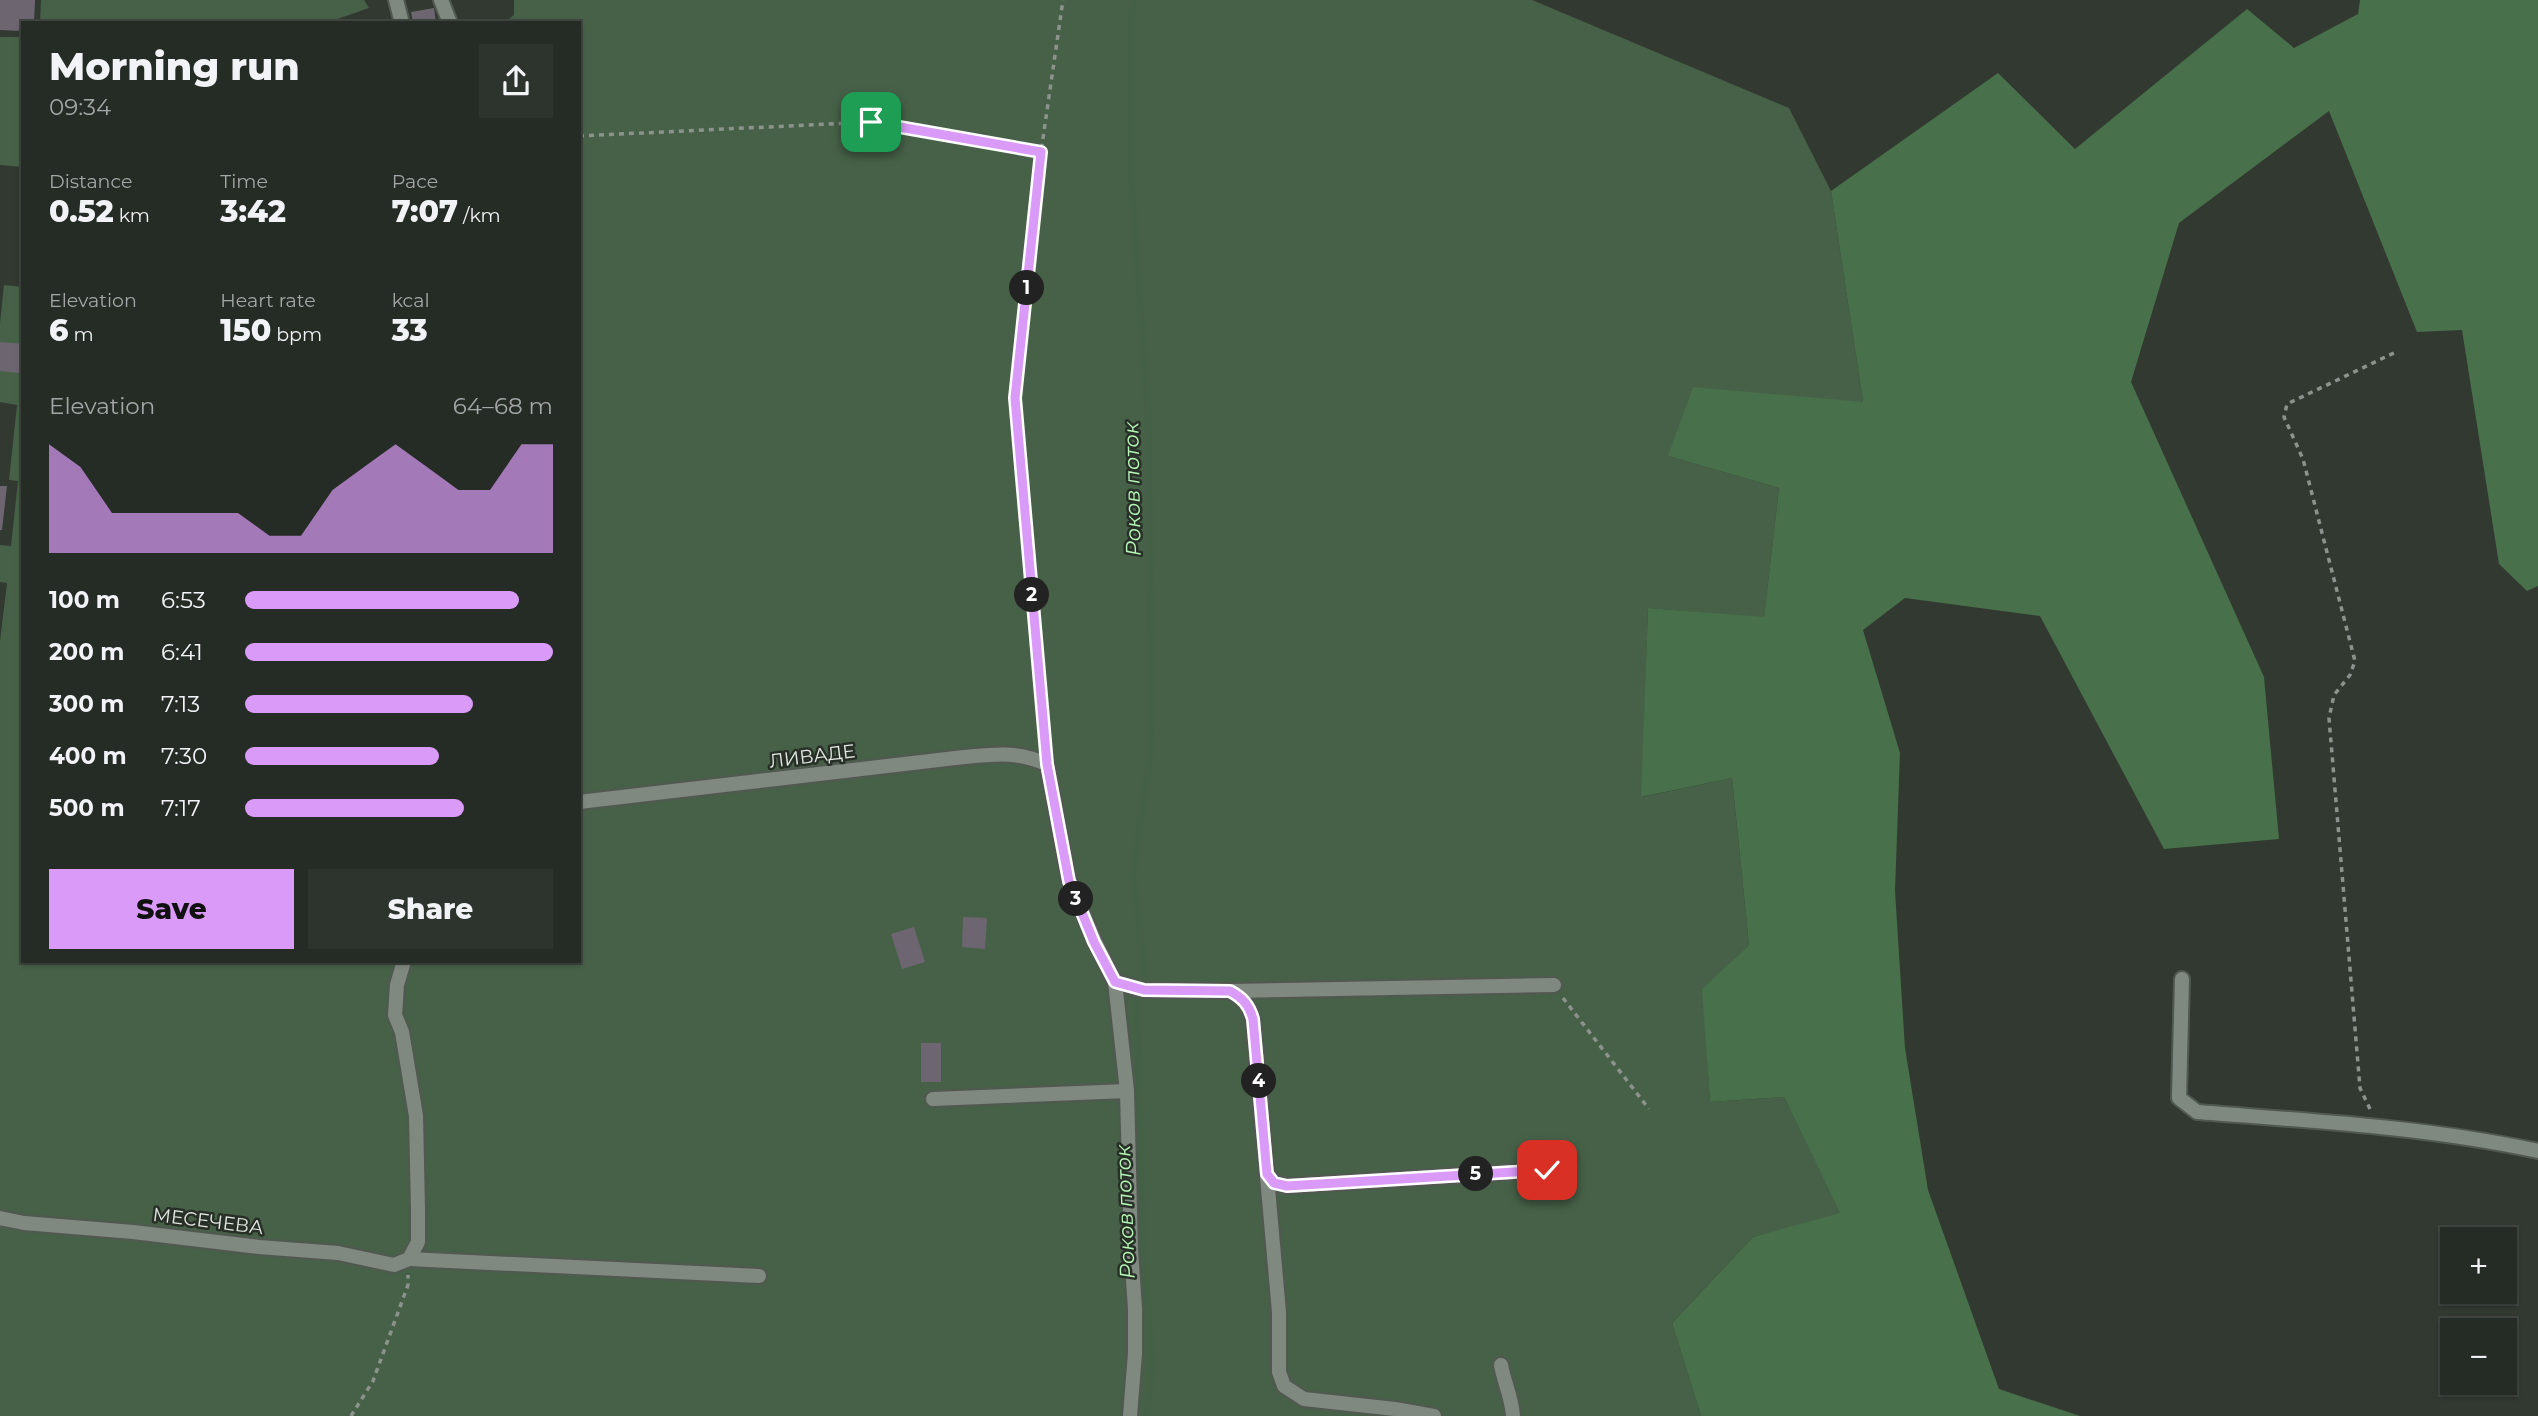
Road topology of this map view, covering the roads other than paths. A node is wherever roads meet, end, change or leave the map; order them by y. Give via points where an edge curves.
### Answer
1 (396, 0) edge
2 (441, 0) edge
3 (401, 21) edge
4 (449, 21) edge
5 (581, 802) edge
6 (403, 963) edge
7 (2182, 979) dead end
8 (1115, 982) junction
9 (1554, 985) road end
10 (1230, 991) junction
11 (1127, 1091) junction
12 (933, 1099) dead end
13 (2538, 1151) edge
14 (1547, 1170) dead end
15 (1267, 1174) junction
16 (0, 1218) edge
17 (409, 1259) junction
18 (759, 1276) dead end
19 (1501, 1365) dead end
20 (1129, 1416) edge
21 (1434, 1416) edge
22 (1513, 1416) edge

1 - 3 street
2 - 4 street
5 - 8 street, ЛИВАДЕ via 1024,755 1047,764 1069,881
6 - 17 street via 395,1015 416,1116 418,1196 418,1242
7 - 13 street via 2179,1098 2197,1112 2390,1126
8 - 10 street via 1144,990
8 - 11 street
9 - 10 street
10 - 15 street via 1241,997 1253,1019
11 - 12 street
11 - 20 street via 1135,1309
14 - 15 street via 1287,1186 1274,1183
15 - 21 street via 1279,1312 1279,1372 1284,1386 1304,1399
16 - 17 street, МЕСЕЧЕВА via 338,1253 394,1265
17 - 18 street, МЕСЕЧЕВА
19 - 22 street

